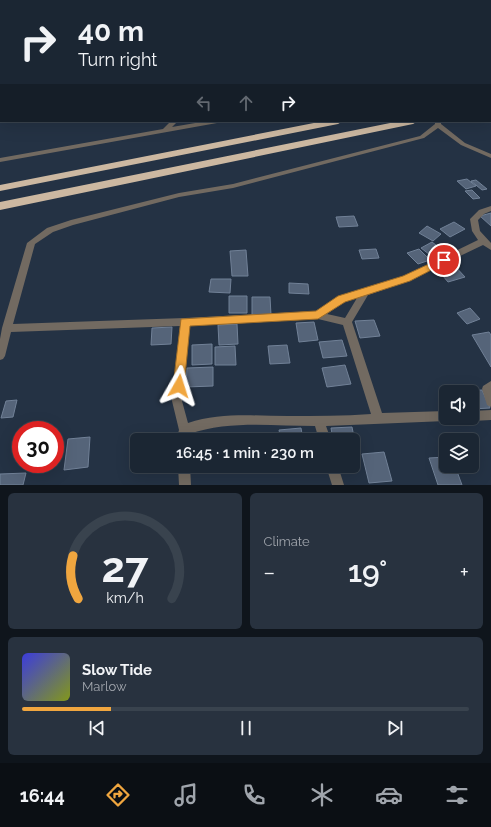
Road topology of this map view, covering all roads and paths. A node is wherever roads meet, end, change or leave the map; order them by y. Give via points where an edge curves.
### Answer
1 (174, 122) edge
2 (213, 122) edge
3 (333, 122) edge
4 (408, 122) edge
5 (438, 123) edge
6 (164, 132) junction
7 (491, 156) edge
8 (0, 160) edge
9 (0, 188) edge
10 (0, 206) edge
11 (491, 208) edge
12 (487, 244) edge
13 (365, 293) junction
14 (318, 315) junction
15 (185, 322) junction
16 (347, 322) junction
17 (6, 328) junction
18 (0, 356) edge
19 (491, 386) edge
20 (491, 402) edge
21 (491, 415) edge
22 (439, 416) edge
23 (479, 416) edge
24 (378, 418) junction
25 (319, 421) junction
26 (183, 433) edge
27 (185, 433) edge
28 (323, 433) edge
29 (184, 473) edge
30 (334, 473) edge
31 (185, 485) edge
32 (338, 485) edge

1 - 6 street
2 - 6 street
3 - 9 highway
4 - 10 highway
5 - 7 street via 463,144
5 - 17 street via 422,137 233,186 179,195 50,230 31,243
6 - 8 street
11 - 12 street via 474,219 477,234
12 - 13 street
13 - 14 street via 342,299
13 - 16 street
14 - 15 street
14 - 16 street
15 - 17 street
15 - 26 street via 177,401
16 - 24 street
17 - 18 street
19 - 20 street via 487,388
21 - 23 street
22 - 24 street
24 - 25 street
25 - 27 street via 237,420 194,426
25 - 28 street
29 - 31 street
30 - 32 street

